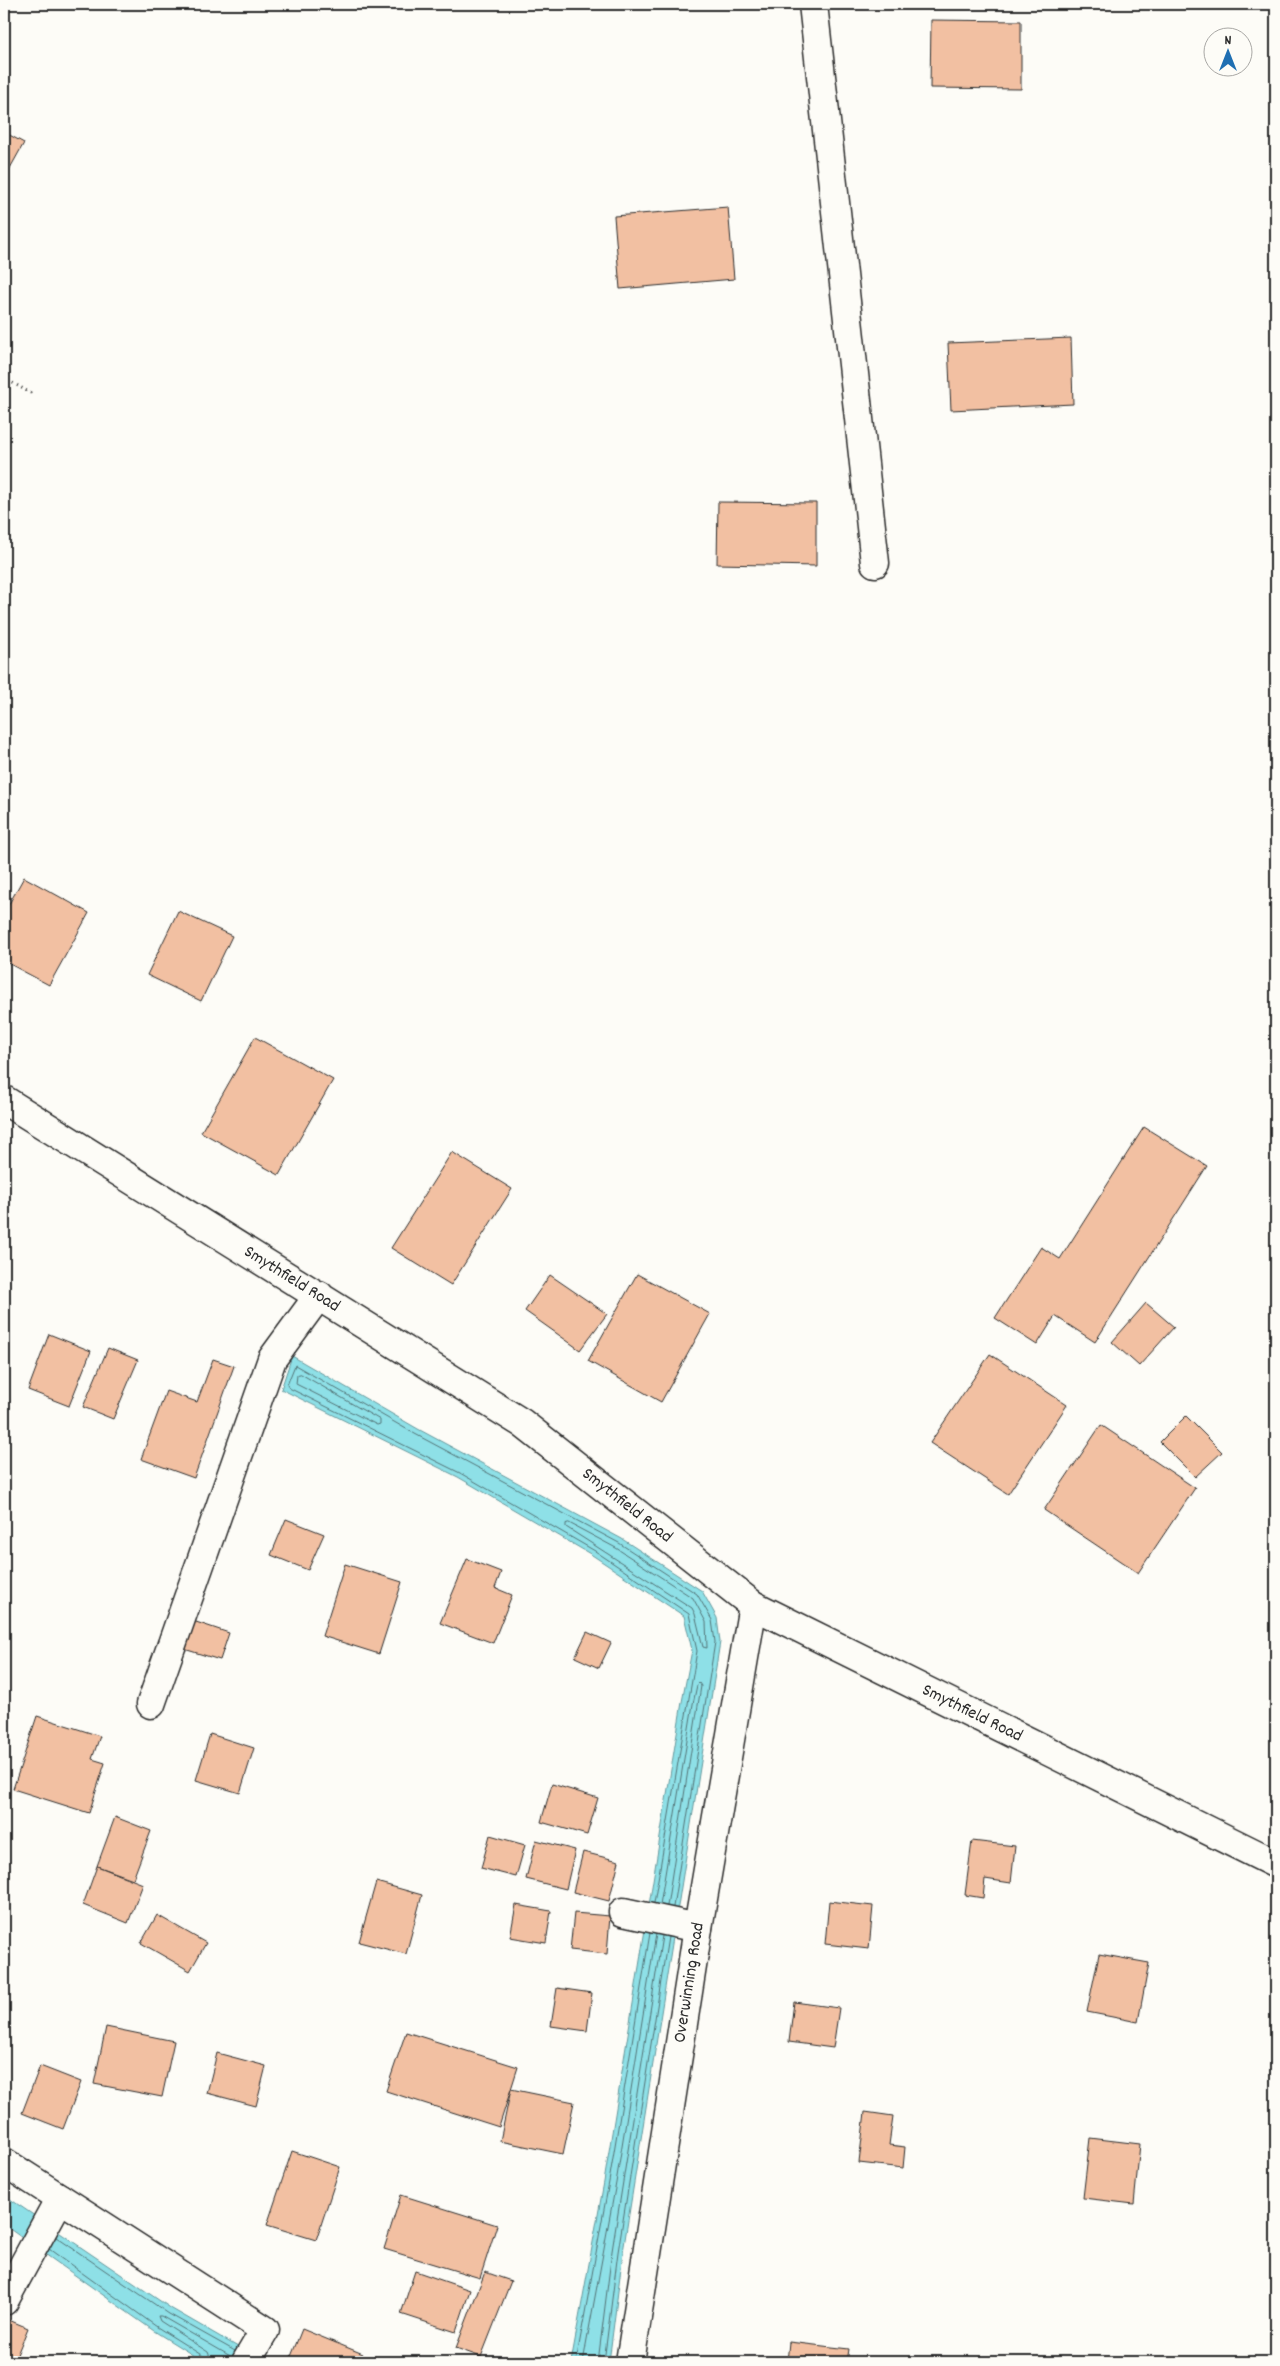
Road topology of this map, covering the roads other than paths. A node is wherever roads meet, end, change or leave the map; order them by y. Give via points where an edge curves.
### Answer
1 (813, 4) edge
2 (876, 563) dead end
3 (4, 1100) edge
4 (319, 1295) junction
5 (753, 1605) junction
6 (151, 1704) dead end
7 (1276, 1864) edge
8 (628, 1914) dead end
9 (690, 1926) junction
10 (4, 2162) edge
11 (55, 2209) junction
12 (4, 2301) edge
13 (254, 2348) edge
14 (630, 2362) edge

1 - 2 street
3 - 4 street, Smythfield Road
4 - 5 street, Smythfield Road via 522,1423
4 - 6 street via 272,1359
5 - 7 street, Smythfield Road
5 - 9 street, Overwinning Road
8 - 9 street
9 - 14 street, Overwinning Road
10 - 11 street
11 - 12 street
11 - 13 street

